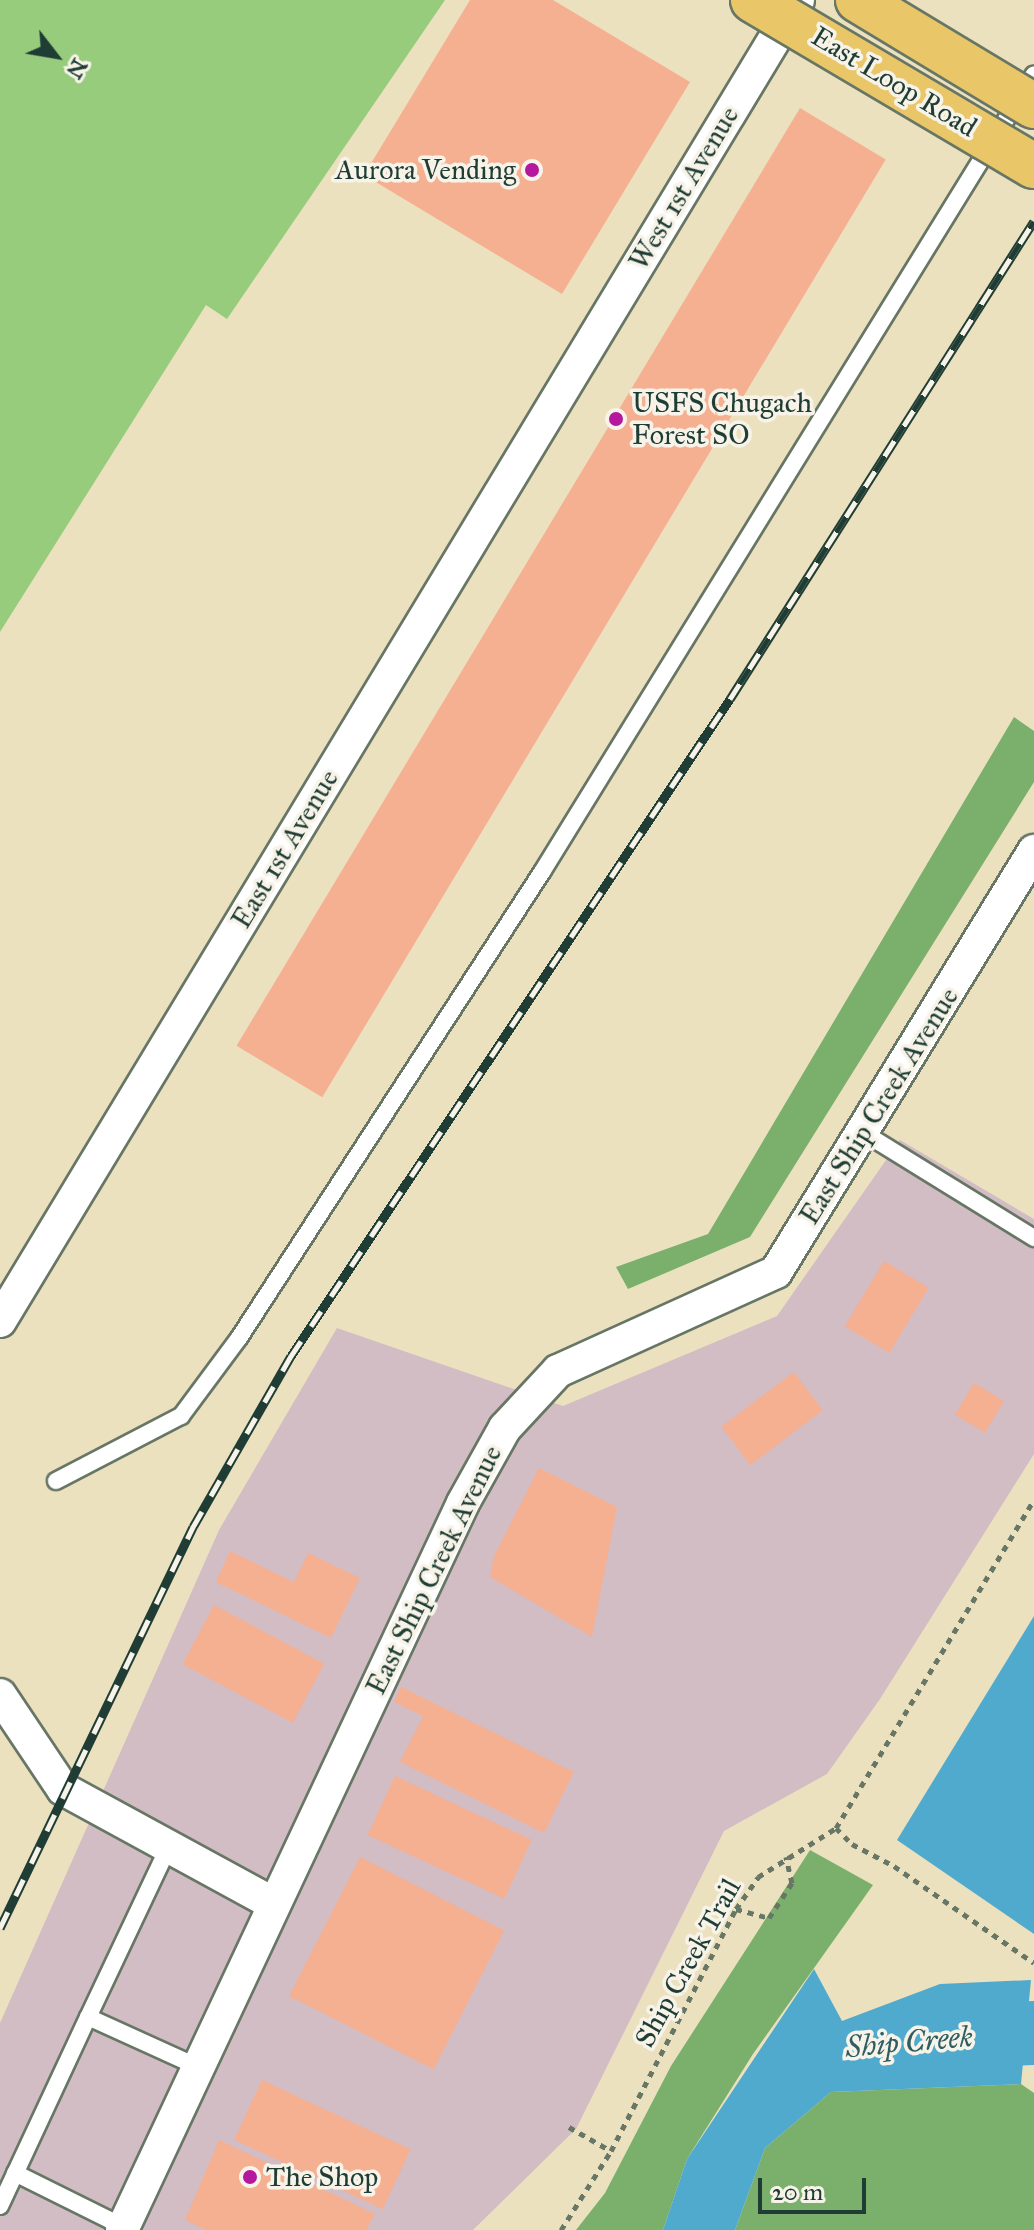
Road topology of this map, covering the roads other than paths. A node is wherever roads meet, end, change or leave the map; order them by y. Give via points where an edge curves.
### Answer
1 (753, 0) edge
2 (798, 0) edge
3 (858, 0) edge
4 (1034, 74) edge
5 (1034, 106) edge
6 (1034, 166) edge
7 (570, 376) joint
8 (1034, 851) edge
9 (864, 1133) junction
10 (1034, 1238) edge
11 (0, 1321) edge
12 (56, 1481) dead end
13 (0, 1695) edge
14 (169, 1846) junction
15 (274, 1904) junction
16 (88, 2017) junction
17 (198, 2067) junction
18 (15, 2173) junction
19 (0, 2206) edge
20 (123, 2228) edge

1 - 6 main road, East Loop Road, bridge
2 - 7 street, West 1st Avenue
3 - 5 main road, East Loop Road, bridge
4 - 12 lane via 542,872 239,1338 181,1416
7 - 11 street, East 1st Avenue
8 - 9 street, East Ship Creek Avenue
9 - 10 lane
9 - 15 street, East Ship Creek Avenue via 776,1272 558,1371 505,1428 463,1503
13 - 14 street via 63,1789
14 - 15 street
14 - 16 lane
15 - 17 street, East Ship Creek Avenue
16 - 17 lane
16 - 18 lane
17 - 20 street, East Ship Creek Avenue
18 - 19 lane
18 - 20 lane

